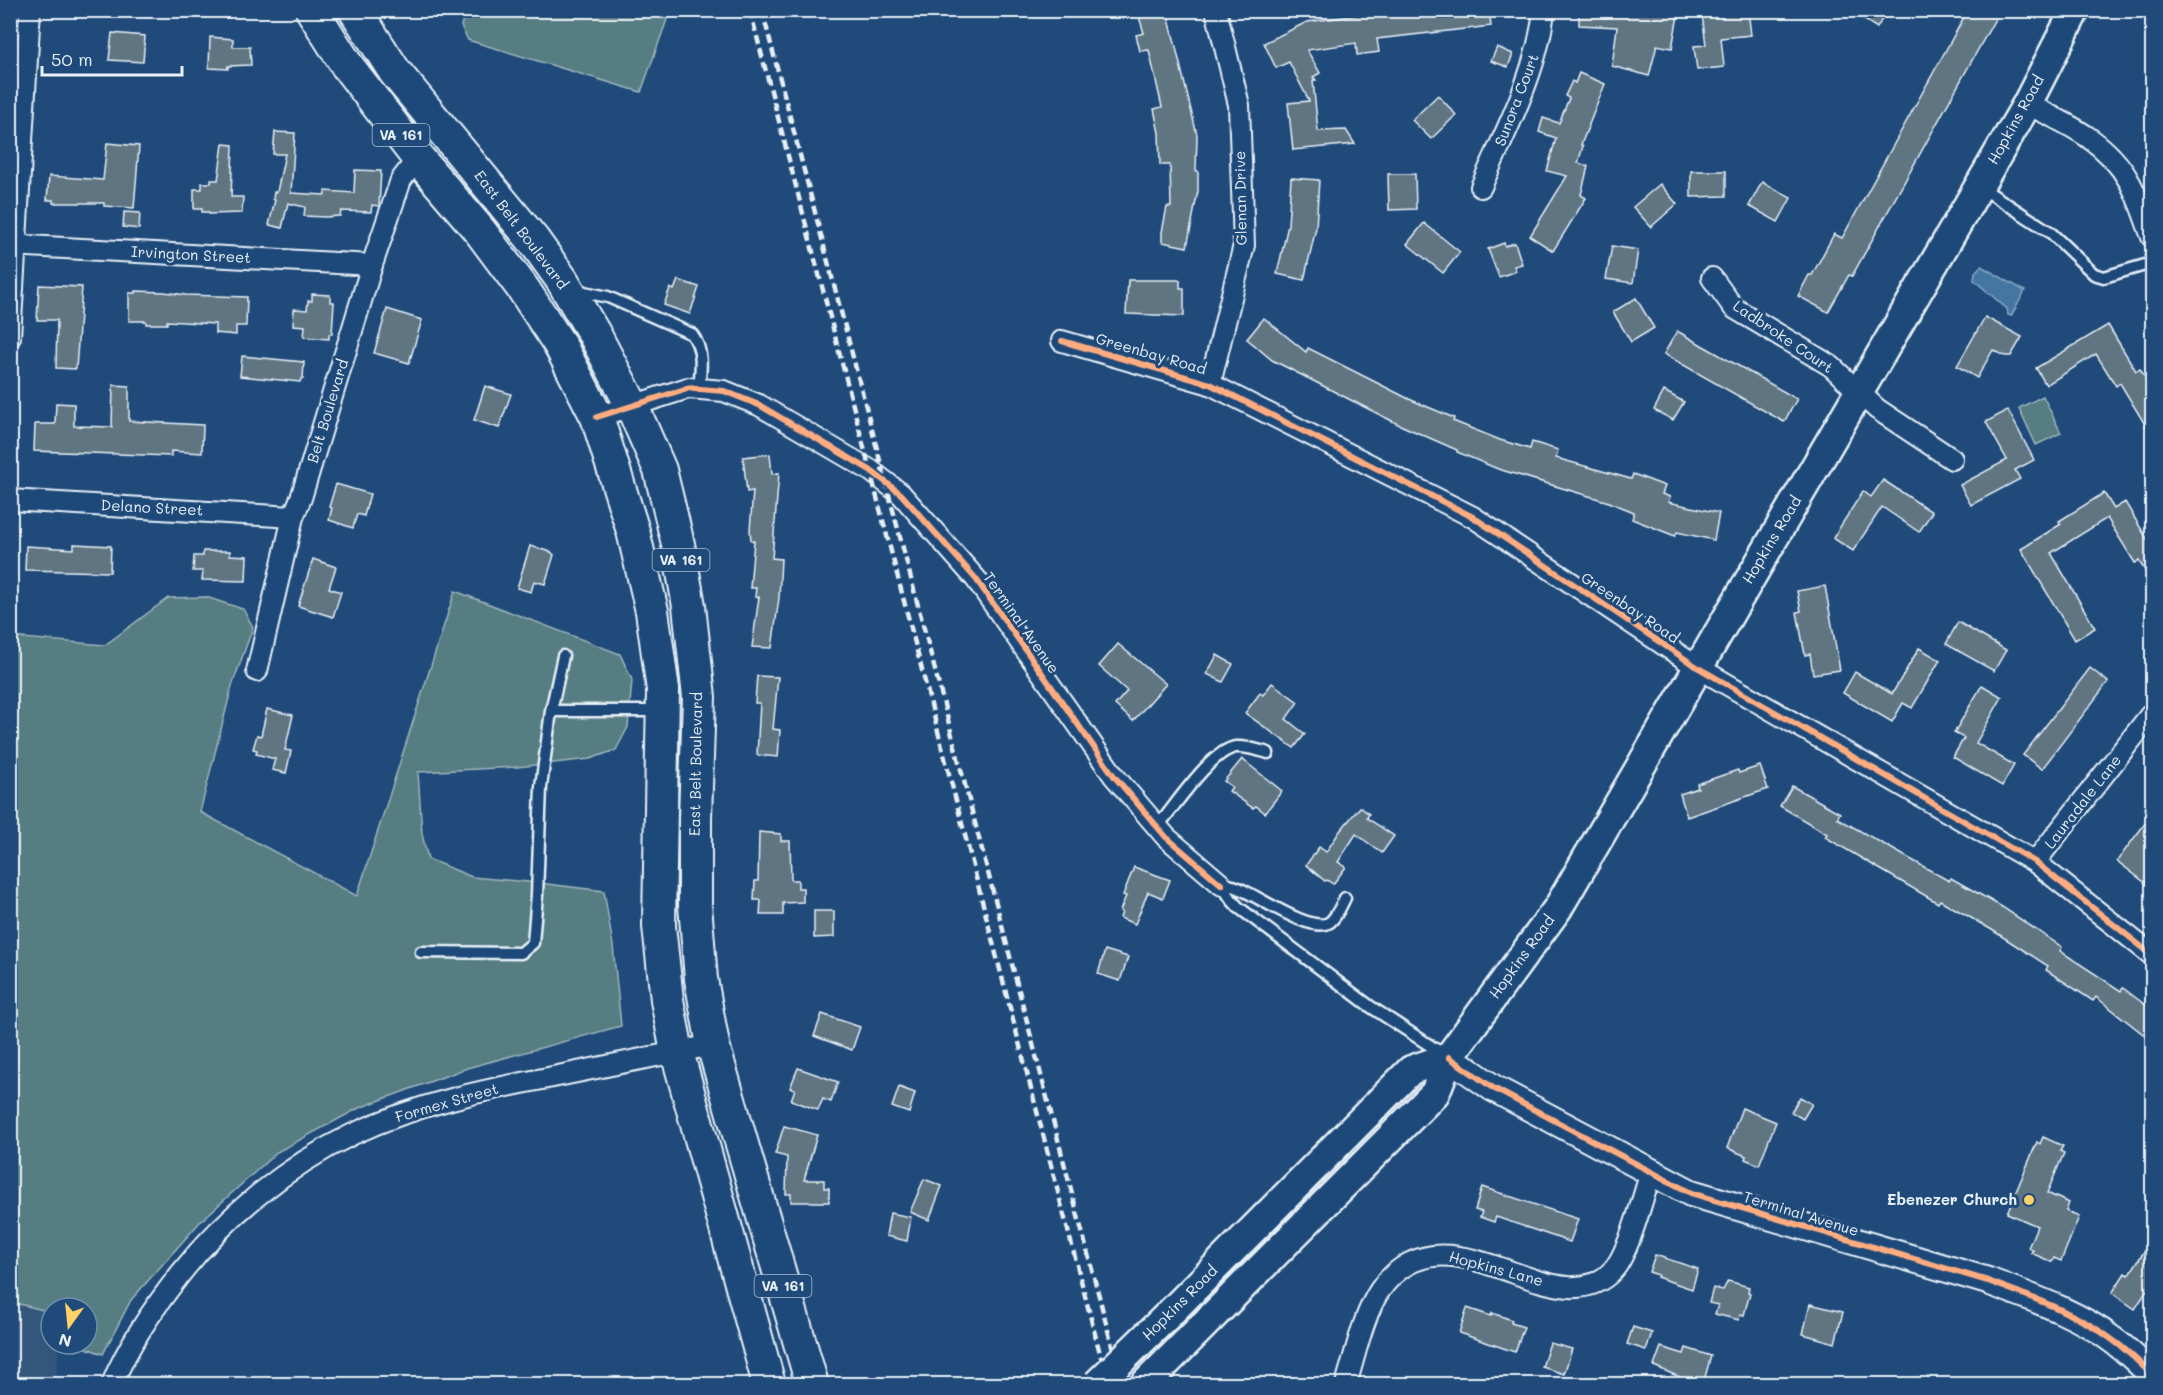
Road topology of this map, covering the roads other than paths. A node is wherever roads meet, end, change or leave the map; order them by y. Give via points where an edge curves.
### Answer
1 (30, 10) edge
2 (312, 10) edge
3 (355, 10) edge
4 (1215, 10) edge
5 (1544, 10) edge
6 (2075, 10) edge
7 (2027, 104) junction
8 (418, 158) junction
9 (1978, 186) junction
10 (1481, 187) dead end
11 (2152, 237) edge
12 (14, 245) edge
13 (2152, 262) edge
14 (372, 265) junction
15 (1712, 278) dead end
16 (567, 289) junction
17 (10, 337) edge
18 (1062, 340) dead end
19 (1210, 384) junction
20 (699, 389) junction
21 (1859, 392) junction
22 (632, 406) junction
23 (597, 417) junction
24 (1952, 459) dead end
25 (10, 500) edge
26 (294, 517) junction
27 (563, 656) dead end
28 (1697, 667) junction
29 (257, 671) dead end
30 (551, 711) junction
31 (663, 711) junction
32 (2152, 713) edge
33 (1268, 753) dead end
34 (1157, 827) junction
35 (2035, 862) junction
36 (1222, 885) junction
37 (1345, 898) dead end
38 (421, 952) dead end
39 (2152, 955) edge
40 (713, 1045) junction
41 (677, 1052) junction
42 (1449, 1057) junction
43 (1651, 1172) junction
44 (2152, 1374) edge
45 (112, 1384) edge
46 (769, 1384) edge
47 (812, 1384) edge
48 (1097, 1384) edge
49 (1145, 1384) edge
50 (1347, 1384) edge

1 - 12 street
2 - 8 main road, VA 161 via 346,64
3 - 16 main road, East Belt Boulevard / VA 161 via 395,72 534,242
4 - 19 street, Glenan Drive via 1239,105 1244,245
5 - 10 street, Sunora Court via 1533,64
6 - 7 main road, Hopkins Road
7 - 9 main road, Hopkins Road
7 - 11 street via 2075,127 2103,147 2129,180
8 - 14 street, Belt Boulevard via 401,180
8 - 23 main road, VA 161 via 524,290 560,345
9 - 13 lane via 2050,232 2094,274 2104,277
9 - 21 main road, Hopkins Road
12 - 14 street, Irvington Street
12 - 17 street
14 - 26 street, Belt Boulevard
15 - 21 street, Ladbroke Court via 1734,308 1830,366
16 - 20 lane via 609,297 692,334 701,356
16 - 22 main road, East Belt Boulevard / VA 161
18 - 19 street, Greenbay Road
19 - 28 street, Greenbay Road via 1473,517
20 - 22 street, Terminal Avenue via 688,388
20 - 34 street, Terminal Avenue via 724,391 759,405 870,470 901,494 976,579 1114,776
21 - 24 street, Ladbroke Court via 1884,414
21 - 28 main road, Hopkins Road
22 - 23 street, Terminal Avenue
22 - 40 main road, East Belt Boulevard / VA 161 via 660,470 689,606 699,697 694,905 701,979
23 - 31 main road, VA 161 via 633,531 649,599
25 - 26 street, Delano Street
26 - 29 street, Belt Boulevard
27 - 30 lane
28 - 35 street, Greenbay Road
28 - 42 main road, Hopkins Road via 1558,908
30 - 31 lane
30 - 38 lane via 541,787 533,943 521,953
31 - 41 main road, VA 161 via 659,926
32 - 35 street, Lauradale Lane
33 - 34 lane via 1233,747 1213,760
34 - 36 street, Terminal Avenue
35 - 39 street, Greenbay Road
36 - 37 lane via 1236,887 1318,925 1329,923
36 - 42 lane, Terminal Avenue via 1238,907 1371,1007
40 - 41 street, Formex Street
40 - 47 main road, East Belt Boulevard / VA 161
41 - 45 street, Formex Street via 476,1092 425,1106 351,1135 318,1154 246,1206 191,1260 151,1314
41 - 46 main road, VA 161
42 - 43 street, Terminal Avenue via 1493,1088
42 - 48 main road, Hopkins Road, bridge via 1411,1070
42 - 49 main road, Hopkins Road via 1435,1093
43 - 44 street, Terminal Avenue via 1691,1193 2022,1294 2112,1339
43 - 50 street, Hopkins Lane via 1615,1269 1584,1288 1559,1286 1469,1258 1443,1255 1421,1258 1408,1265 1379,1291 1370,1308

